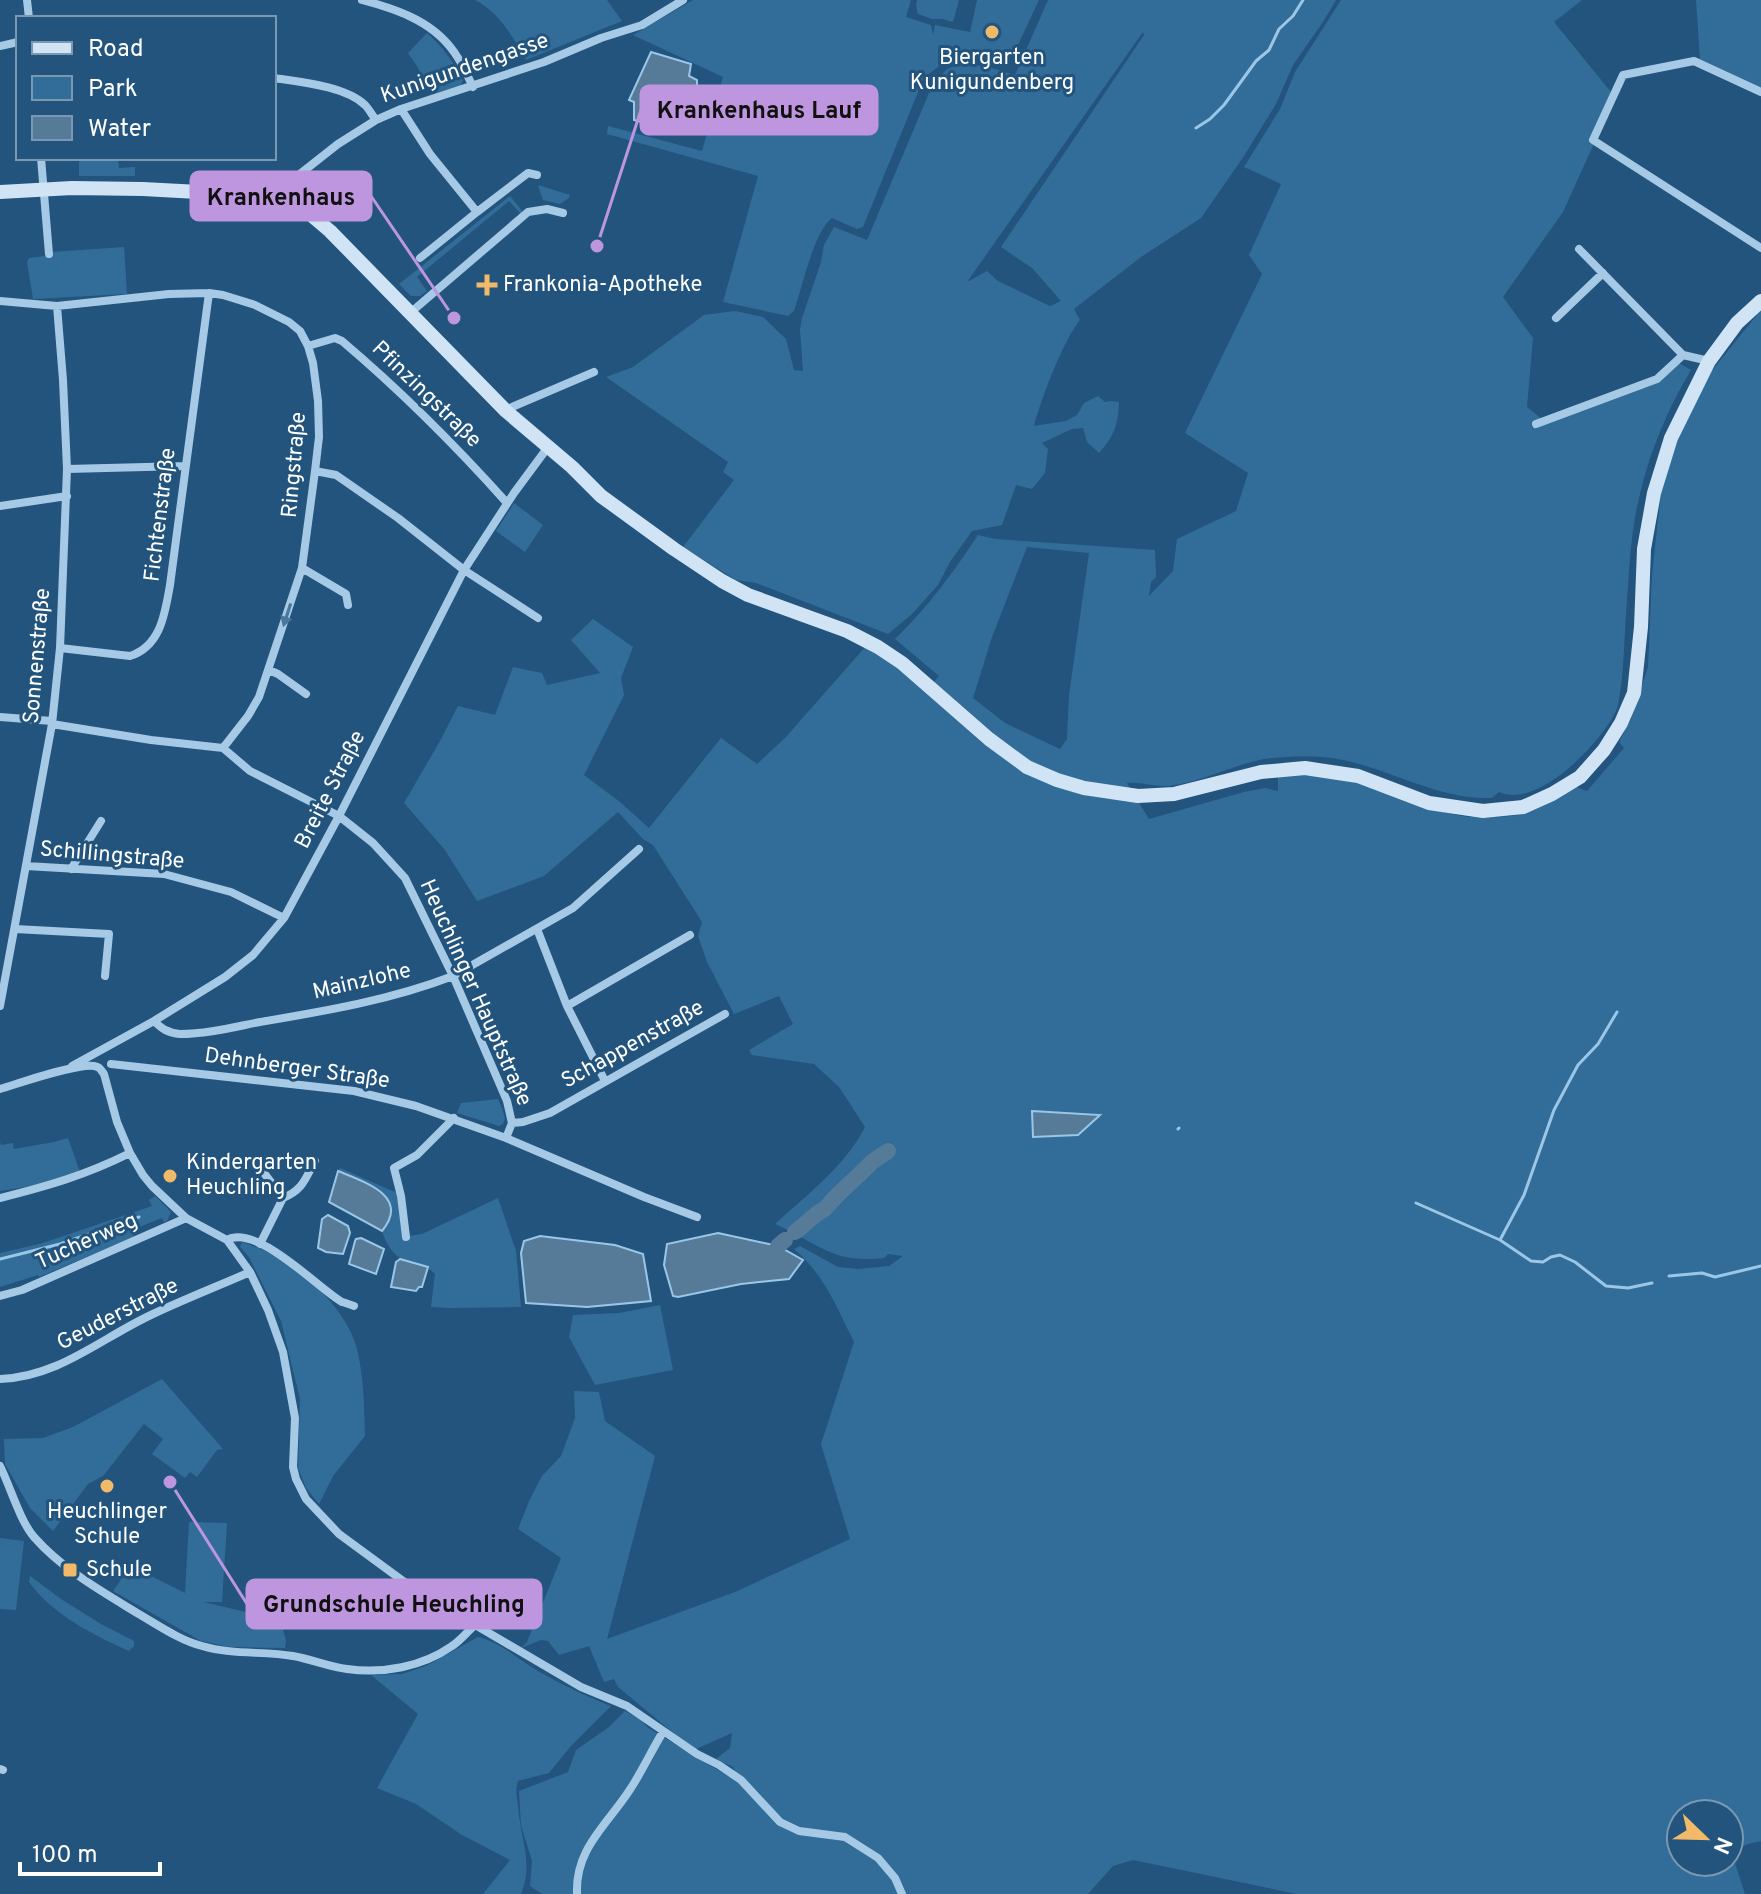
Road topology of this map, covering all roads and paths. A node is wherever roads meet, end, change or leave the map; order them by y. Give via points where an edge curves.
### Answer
1 (362, 0) edge
2 (683, 0) edge
3 (276, 78) edge
4 (473, 87) junction
5 (1761, 92) edge
6 (401, 109) junction
7 (376, 120) junction
8 (41, 160) edge
9 (537, 175) dead end
10 (42, 188) junction
11 (0, 192) edge
12 (272, 196) junction
13 (477, 212) junction
14 (563, 213) dead end
15 (1761, 248) edge
16 (1579, 249) dead end
17 (49, 254) dead end
18 (420, 258) dead end
19 (1603, 273) junction
20 (209, 293) junction
21 (0, 301) edge
22 (1761, 301) edge
23 (57, 306) junction
24 (410, 313) junction
25 (1556, 318) dead end
26 (308, 346) junction
27 (1683, 355) junction
28 (1709, 361) junction
29 (594, 372) dead end
30 (506, 411) junction
31 (1536, 424) dead end
32 (548, 447) junction
33 (185, 466) junction
34 (67, 469) junction
35 (315, 471) junction
36 (67, 496) junction
37 (507, 503) junction
38 (0, 506) edge
39 (302, 568) junction
40 (464, 570) junction
41 (348, 605) dead end
42 (538, 618) dead end
43 (60, 648) junction
44 (269, 670) junction
45 (306, 694) dead end
46 (0, 717) edge
47 (52, 722) junction
48 (223, 748) junction
49 (339, 816) junction
50 (101, 821) dead end
51 (639, 849) dead end
52 (26, 866) junction
53 (71, 869) junction
54 (284, 918) junction
55 (15, 929) junction
56 (537, 929) junction
57 (690, 935) dead end
58 (105, 976) dead end
59 (453, 976) junction
60 (0, 1006) edge
61 (567, 1006) junction
62 (725, 1014) dead end
63 (154, 1021) junction
64 (105, 1047) junction
65 (111, 1064) junction
66 (64, 1070) junction
67 (104, 1074) junction
68 (605, 1081) junction
69 (0, 1089) edge
70 (454, 1118) junction
71 (512, 1123) junction
72 (506, 1138) junction
73 (130, 1153) junction
74 (266, 1159) dead end
75 (315, 1161) dead end
76 (0, 1198) edge
77 (283, 1198) junction
78 (697, 1217) dead end
79 (186, 1218) junction
80 (406, 1237) dead end
81 (227, 1240) junction
82 (260, 1244) junction
83 (250, 1272) junction
84 (0, 1296) edge
85 (354, 1306) dead end
86 (0, 1379) edge
87 (0, 1466) edge
88 (474, 1626) junction
89 (663, 1732) junction
90 (577, 1894) edge
91 (902, 1894) edge

1 - 4 street via 437,32
2 - 4 street, Kunigundengasse via 642,25
3 - 7 street via 347,93
4 - 6 street, Kunigundengasse
5 - 15 street via 1694,61 1623,75 1593,140
6 - 7 street, Kunigundengasse
6 - 13 street
7 - 12 street, Kunigundengasse
8 - 10 street
9 - 13 street via 528,173
10 - 11 street
10 - 12 street
10 - 17 street
12 - 24 street via 317,218
13 - 18 street
14 - 24 street via 528,212
16 - 19 street
19 - 25 street
19 - 27 street
20 - 23 street
20 - 26 street via 255,305 286,321
20 - 33 street, Fichtenstraße
21 - 23 street
22 - 28 street
23 - 34 street, Sonnenstraße
24 - 30 street
26 - 35 street, Ringstraße via 318,401
26 - 37 street, Pfinzingstraße via 342,341 405,397
27 - 28 street
27 - 31 street via 1657,379
28 - 32 street via 1671,438 1654,493 1644,549 1634,693 1621,723 1580,777 1523,807 1483,811 1429,803 1358,776 1305,768 1261,772 1174,794 1138,796 1070,784 1027,767 878,647 722,581 620,512
29 - 30 street
30 - 32 street
32 - 37 street, Breite Straße
33 - 34 street
33 - 43 street, Fichtenstraße via 170,585 156,635 130,656
34 - 36 street, Sonnenstraße
35 - 39 street, Ringstraße
35 - 40 street via 336,475
36 - 38 street
36 - 43 street, Sonnenstraße
37 - 40 street, Breite Straße
39 - 41 street via 346,594
39 -> 44 street, Ringstraße
40 - 42 street
40 - 49 street, Breite Straße
43 - 47 street, Sonnenstraße
44 - 45 street
44 - 48 street, Ringstraße via 254,708
46 - 47 street
47 - 48 street
47 - 52 street, Sonnenstraße
48 - 49 street, Heuchlinger Hauptstraße via 250,771
49 - 54 street, Breite Straße
49 - 59 street, Heuchlinger Hauptstraße via 405,878
50 - 53 street
51 - 56 street, Mainzlohe via 573,908
52 - 53 street, Schillingstraße
52 - 55 street, Sonnenstraße
53 - 54 street, Schillingstraße via 164,874 231,892
54 - 63 street, Breite Straße via 253,955
55 - 58 street via 109,934
55 - 60 street, Sonnenstraße
56 - 59 street, Mainzlohe
56 - 61 street
57 - 61 street
59 - 63 street, Mainzlohe via 350,1006 214,1030 179,1034 161,1030
59 - 71 street, Heuchlinger Hauptstraße
61 - 68 street
62 - 68 street, Schappenstraße
63 - 64 street, Breite Straße
64 - 65 street
64 - 66 street, Breite Straße
65 - 67 street
65 - 70 street, Dehnberger Straße via 354,1091
66 - 67 street via 92,1065
66 - 69 street
67 - 73 street
68 - 71 street, Schappenstraße via 550,1113
70 - 72 street, Dehnberger Straße
70 - 80 street via 417,1155 394,1168
71 - 72 street, Heuchlinger Hauptstraße
72 - 78 street, Dehnberger Straße
73 - 76 street via 59,1183
73 - 79 street via 152,1186
74 - 77 street via 264,1173
75 - 77 street via 303,1185
77 - 82 street
79 - 81 street
79 - 84 street, Tucherweg
81 - 82 street via 242,1237
81 - 83 street
82 - 85 street
83 - 86 street, Geuderstraße via 151,1315 51,1370
83 - 88 street via 283,1352 295,1418 293,1467 306,1499 358,1549
87 - 88 street via 31,1534 44,1547 113,1598 200,1646 295,1656 347,1669 397,1669 453,1646
88 - 89 street via 581,1687 627,1706
89 - 90 street via 629,1792 589,1842 577,1874
89 - 91 street via 741,1780 780,1822 799,1831 845,1837 878,1858

